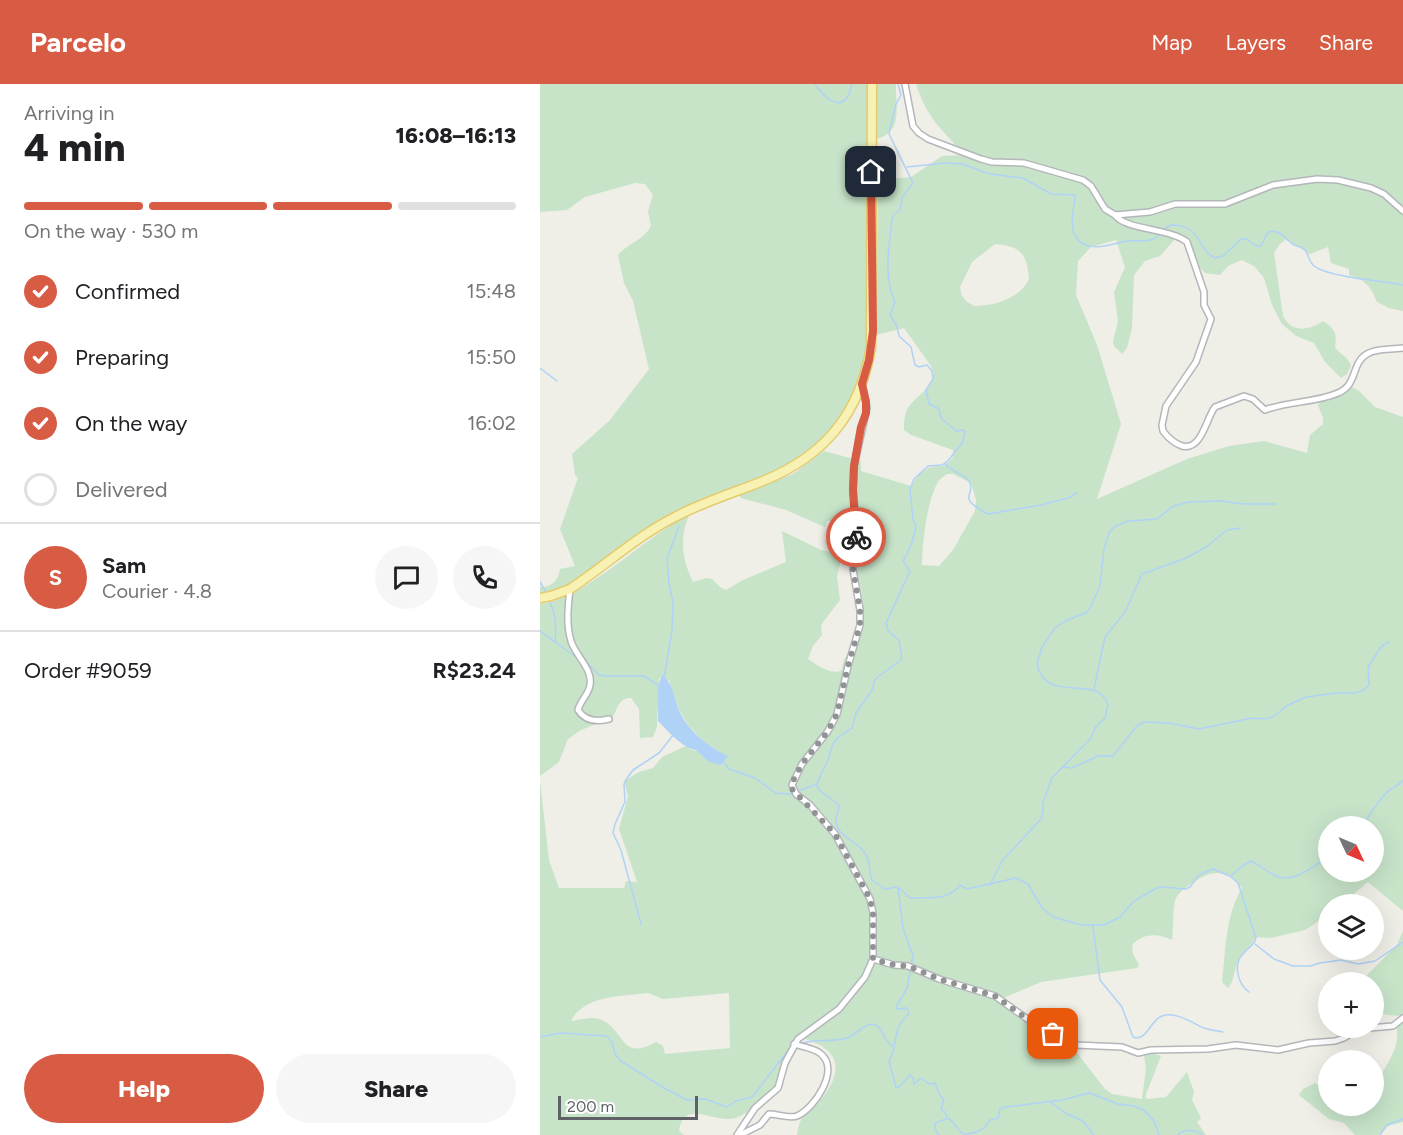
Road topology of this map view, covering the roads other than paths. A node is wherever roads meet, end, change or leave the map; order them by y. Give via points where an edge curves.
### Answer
1 (872, 84) edge
2 (905, 84) edge
3 (1403, 211) edge
4 (1115, 215) junction
5 (1403, 348) edge
6 (862, 384) junction
7 (570, 589) junction
8 (540, 598) edge
9 (609, 718) dead end
10 (873, 959) junction
11 (1403, 1018) edge
12 (794, 1044) junction
13 (739, 1135) edge

1 - 6 main road via 873,331
2 - 4 street via 913,126 918,133 981,159 1024,163 1083,180 1105,209
3 - 4 street via 1371,188 1317,179 1273,185 1225,204 1175,204 1150,213
4 - 5 street via 1121,221 1187,242 1204,292 1203,304 1211,319 1196,362 1164,411 1163,431 1173,442 1191,446 1200,438 1213,409 1240,396 1248,396 1265,410 1338,393 1353,379 1359,360 1367,353
6 - 7 main road via 843,422 808,458 777,475 672,518
6 - 10 street via 867,408 854,466 853,490 857,530 853,569 860,625 837,714 792,785 835,834 870,899
7 - 8 main road
7 - 9 street via 569,634 591,682 578,710 586,719
10 - 11 street via 910,967 998,997 1033,1023 1075,1045 1122,1047 1138,1053 1236,1045 1278,1050 1335,1041 1358,1029 1393,1026
10 - 12 street via 839,1010
12 - 13 street via 779,1085 755,1108
12 - 13 street via 823,1055 827,1065 823,1091 799,1115 769,1114 760,1125

